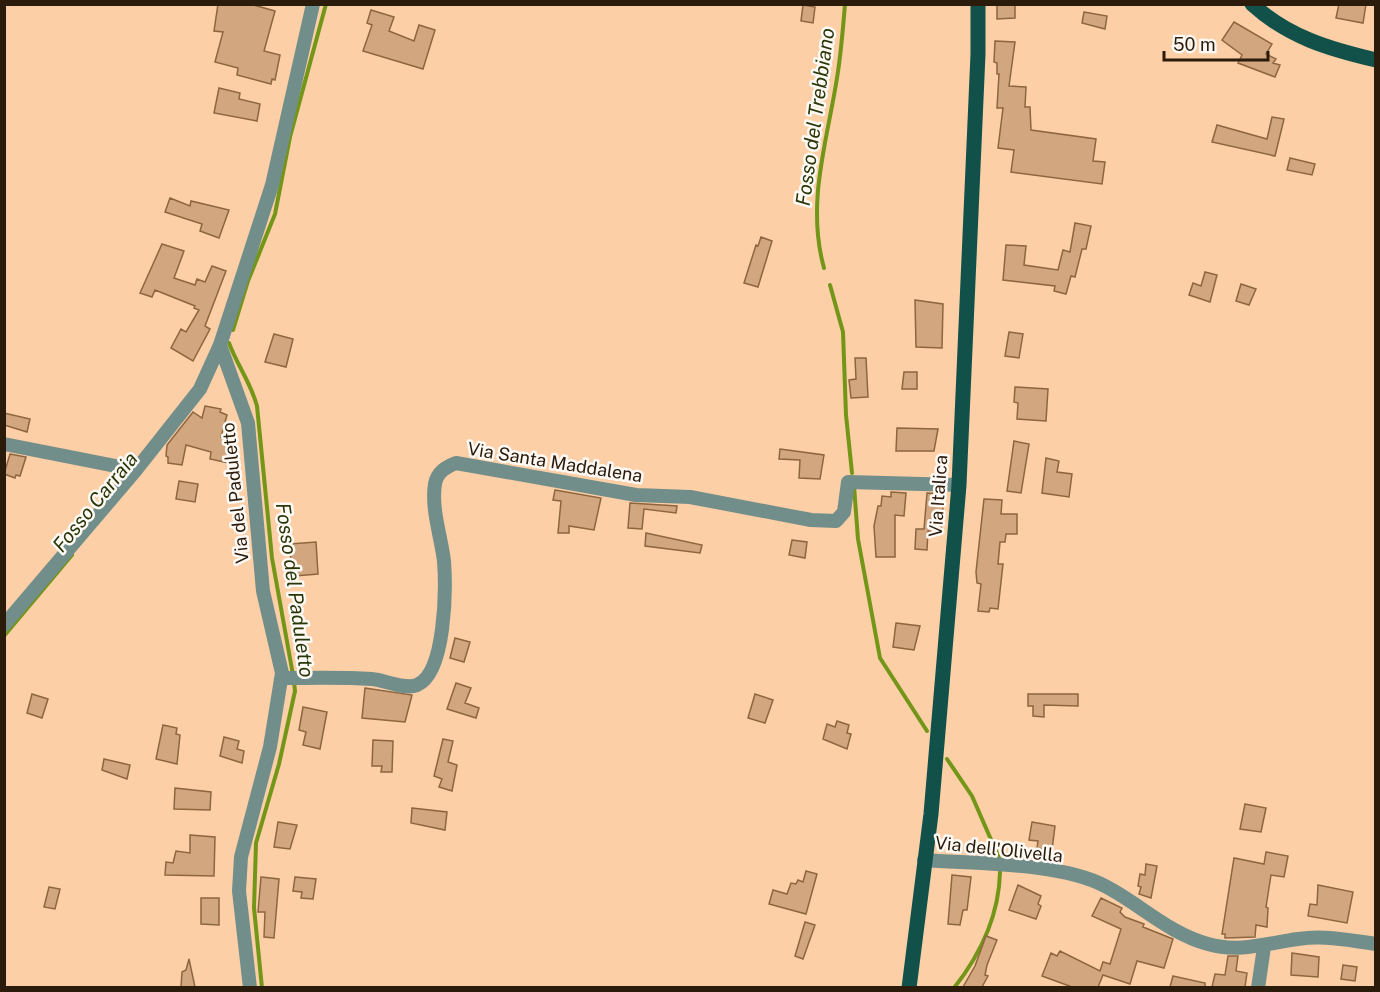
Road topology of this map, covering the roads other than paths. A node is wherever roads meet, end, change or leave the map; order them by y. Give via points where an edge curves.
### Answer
1 (312, 4) edge
2 (978, 4) edge
3 (1252, 4) edge
4 (1376, 60) edge
5 (220, 345) junction
6 (4, 444) edge
7 (136, 470) junction
8 (959, 485) junction
9 (4, 625) edge
10 (289, 678) junction
11 (924, 860) junction
12 (1376, 944) edge
13 (1264, 947) junction
14 (250, 987) edge
15 (909, 987) edge
16 (1258, 987) edge

1 - 5 street via 272,185
2 - 8 main road, Via Italica
3 - 4 main road via 1300,37
5 - 7 street via 200,389
5 - 10 street, Via del Paduletto via 248,423 263,591
6 - 7 street
7 - 9 street
8 - 10 street, Via Santa Maddalena via 854,482 844,512 836,521 811,520 690,497 636,495 456,463 443,469 435,483 444,585 437,661 431,674 410,686 373,679
8 - 11 main road, Via Italica
10 - 14 street, Via del Paduletto via 241,857 239,891
11 - 13 street, Via dell'Olivella via 1082,877 1105,886 1161,924 1207,944
11 - 15 main road, Via Italica
12 - 13 street, Via dell'Olivella via 1328,937
13 - 16 street

